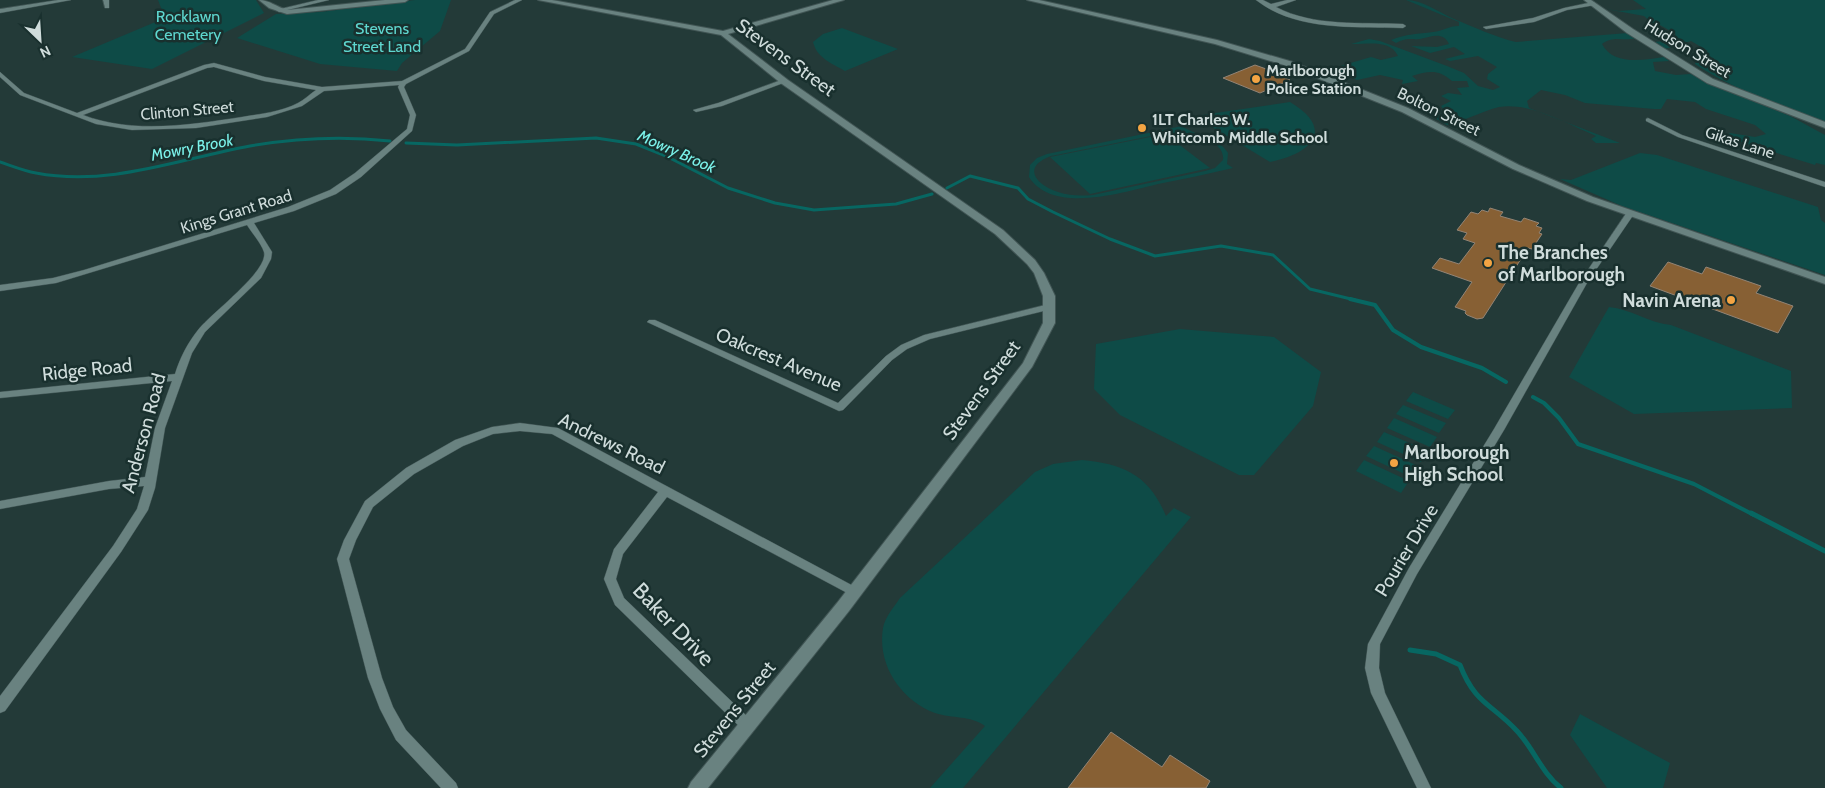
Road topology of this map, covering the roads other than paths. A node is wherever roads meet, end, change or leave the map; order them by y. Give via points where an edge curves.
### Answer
1 (68, 0) edge
2 (106, 0) edge
3 (262, 0) edge
4 (326, 0) edge
5 (404, 0) edge
6 (519, 0) edge
7 (541, 0) edge
8 (841, 0) edge
9 (1030, 0) edge
10 (1259, 0) edge
11 (1293, 0) edge
12 (1590, 2) edge
13 (1272, 6) junction
14 (106, 7) dead end
15 (279, 10) junction
16 (0, 11) edge
17 (1403, 26) dead end
18 (1486, 27) dead end
19 (723, 33) junction
20 (0, 74) edge
21 (784, 81) junction
22 (404, 83) junction
23 (322, 89) junction
24 (1780, 109) junction
25 (696, 110) dead end
26 (77, 114) junction
27 (1648, 120) dead end
28 (1825, 125) edge
29 (1825, 131) edge
30 (1825, 185) edge
31 (1630, 214) junction
32 (249, 221) junction
33 (1825, 280) edge
34 (0, 288) edge
35 (1049, 307) junction
36 (652, 322) dead end
37 (177, 377) junction
38 (0, 395) edge
39 (150, 481) junction
40 (666, 490) junction
41 (0, 506) edge
42 (856, 592) junction
43 (0, 707) edge
44 (747, 725) junction
45 (451, 788) edge
46 (696, 788) edge
47 (1424, 788) edge

1 - 16 street
2 - 14 street
3 - 15 street
4 - 15 street
5 - 15 street via 304,12
6 - 22 street via 492,13 467,50
7 - 19 street, Stevens Street
8 - 19 street
9 - 31 street, Bolton Street via 1217,42 1290,64 1405,110 1521,170
10 - 13 street
11 - 13 street
12 - 18 street via 1534,20
12 - 24 street, Hudson Street via 1700,76
13 - 17 street via 1287,16 1313,22
19 - 21 street, Stevens Street
20 - 26 street, Clinton Street via 22,94
21 - 25 street via 720,105
21 - 35 street, Stevens Street via 1009,241 1039,273 1049,296
22 - 23 street
22 - 32 street, Kings Grant Road via 401,92 414,121 403,138 333,192
23 - 26 street, Clinton Street via 300,105 283,111 196,126 115,127
23 - 26 street via 264,79 214,65
24 - 28 street, Hudson Street
24 - 29 street, Hudson Street
27 - 30 street, Gikas Lane via 1680,136
31 - 33 street, Bolton Street
31 - 47 street, Pourier Drive via 1583,283 1413,571 1374,644 1372,668 1378,693
32 - 34 street, Kings Grant Road via 87,272 53,281
32 - 37 street, Anderson Road via 268,252 264,266 258,276 202,330 186,353
35 - 36 street, Oakcrest Avenue via 926,337 904,347 839,408
35 - 42 street, Stevens Street via 1049,323 1028,364
37 - 38 street, Ridge Road
37 - 39 street, Anderson Road via 160,428
39 - 41 street via 109,485
39 - 43 street, Anderson Road via 142,510 117,549
40 - 42 street, Andrews Road
40 - 44 street, Baker Drive via 618,552 610,579 618,601
40 - 45 street, Andrews Road via 554,431 520,427 492,431 459,443 410,471 369,504 343,560 375,678 401,735
42 - 44 street, Stevens Street
44 - 46 street, Stevens Street

